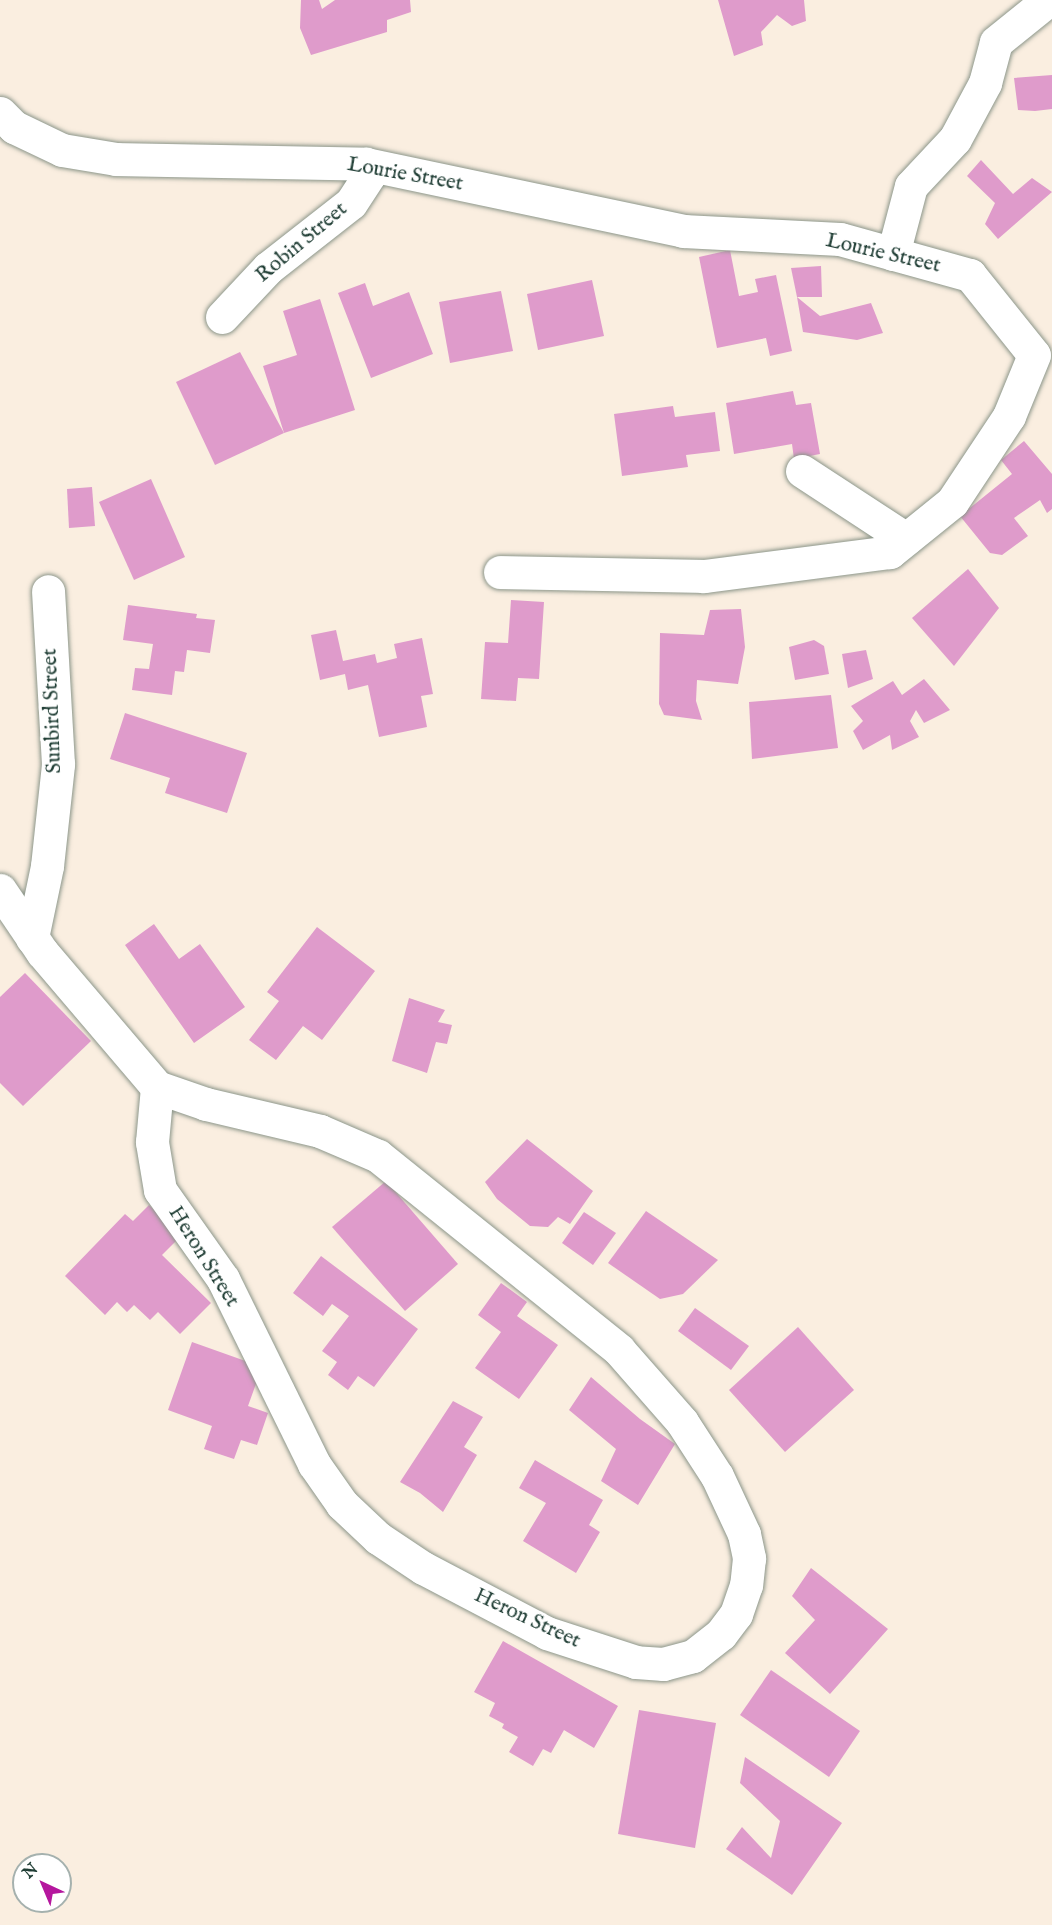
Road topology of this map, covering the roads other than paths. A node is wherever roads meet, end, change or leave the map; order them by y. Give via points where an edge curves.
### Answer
1 (1048, 0) edge
2 (0, 113) edge
3 (366, 164) junction
4 (893, 254) junction
5 (222, 317) dead end
6 (802, 471) dead end
7 (906, 539) junction
8 (500, 572) dead end
9 (48, 591) dead end
10 (0, 890) edge
11 (32, 938) junction
12 (157, 1088) junction

1 - 4 street via 996,42 985,83 955,139 911,186
2 - 3 street, Lourie Street via 14,127 62,150 116,159
3 - 4 street, Lourie Street via 683,231 840,239
3 - 5 street, Robin Street via 370,174 351,203 268,268
4 - 7 street, Lourie Street via 970,275 1034,355 1009,416 952,502
6 - 7 street
7 - 8 street, Lourie Street via 890,552 704,576
9 - 11 street, Sunbird Street via 58,764 47,866
10 - 11 street
11 - 12 street
12 - 12 street, Heron Street via 320,1131 378,1156 619,1350 682,1422 717,1476 744,1534 749,1558 746,1585 736,1614 721,1634 693,1656 663,1664 636,1662 547,1633 423,1568 378,1538 342,1504 314,1464 223,1279 160,1190 152,1142

